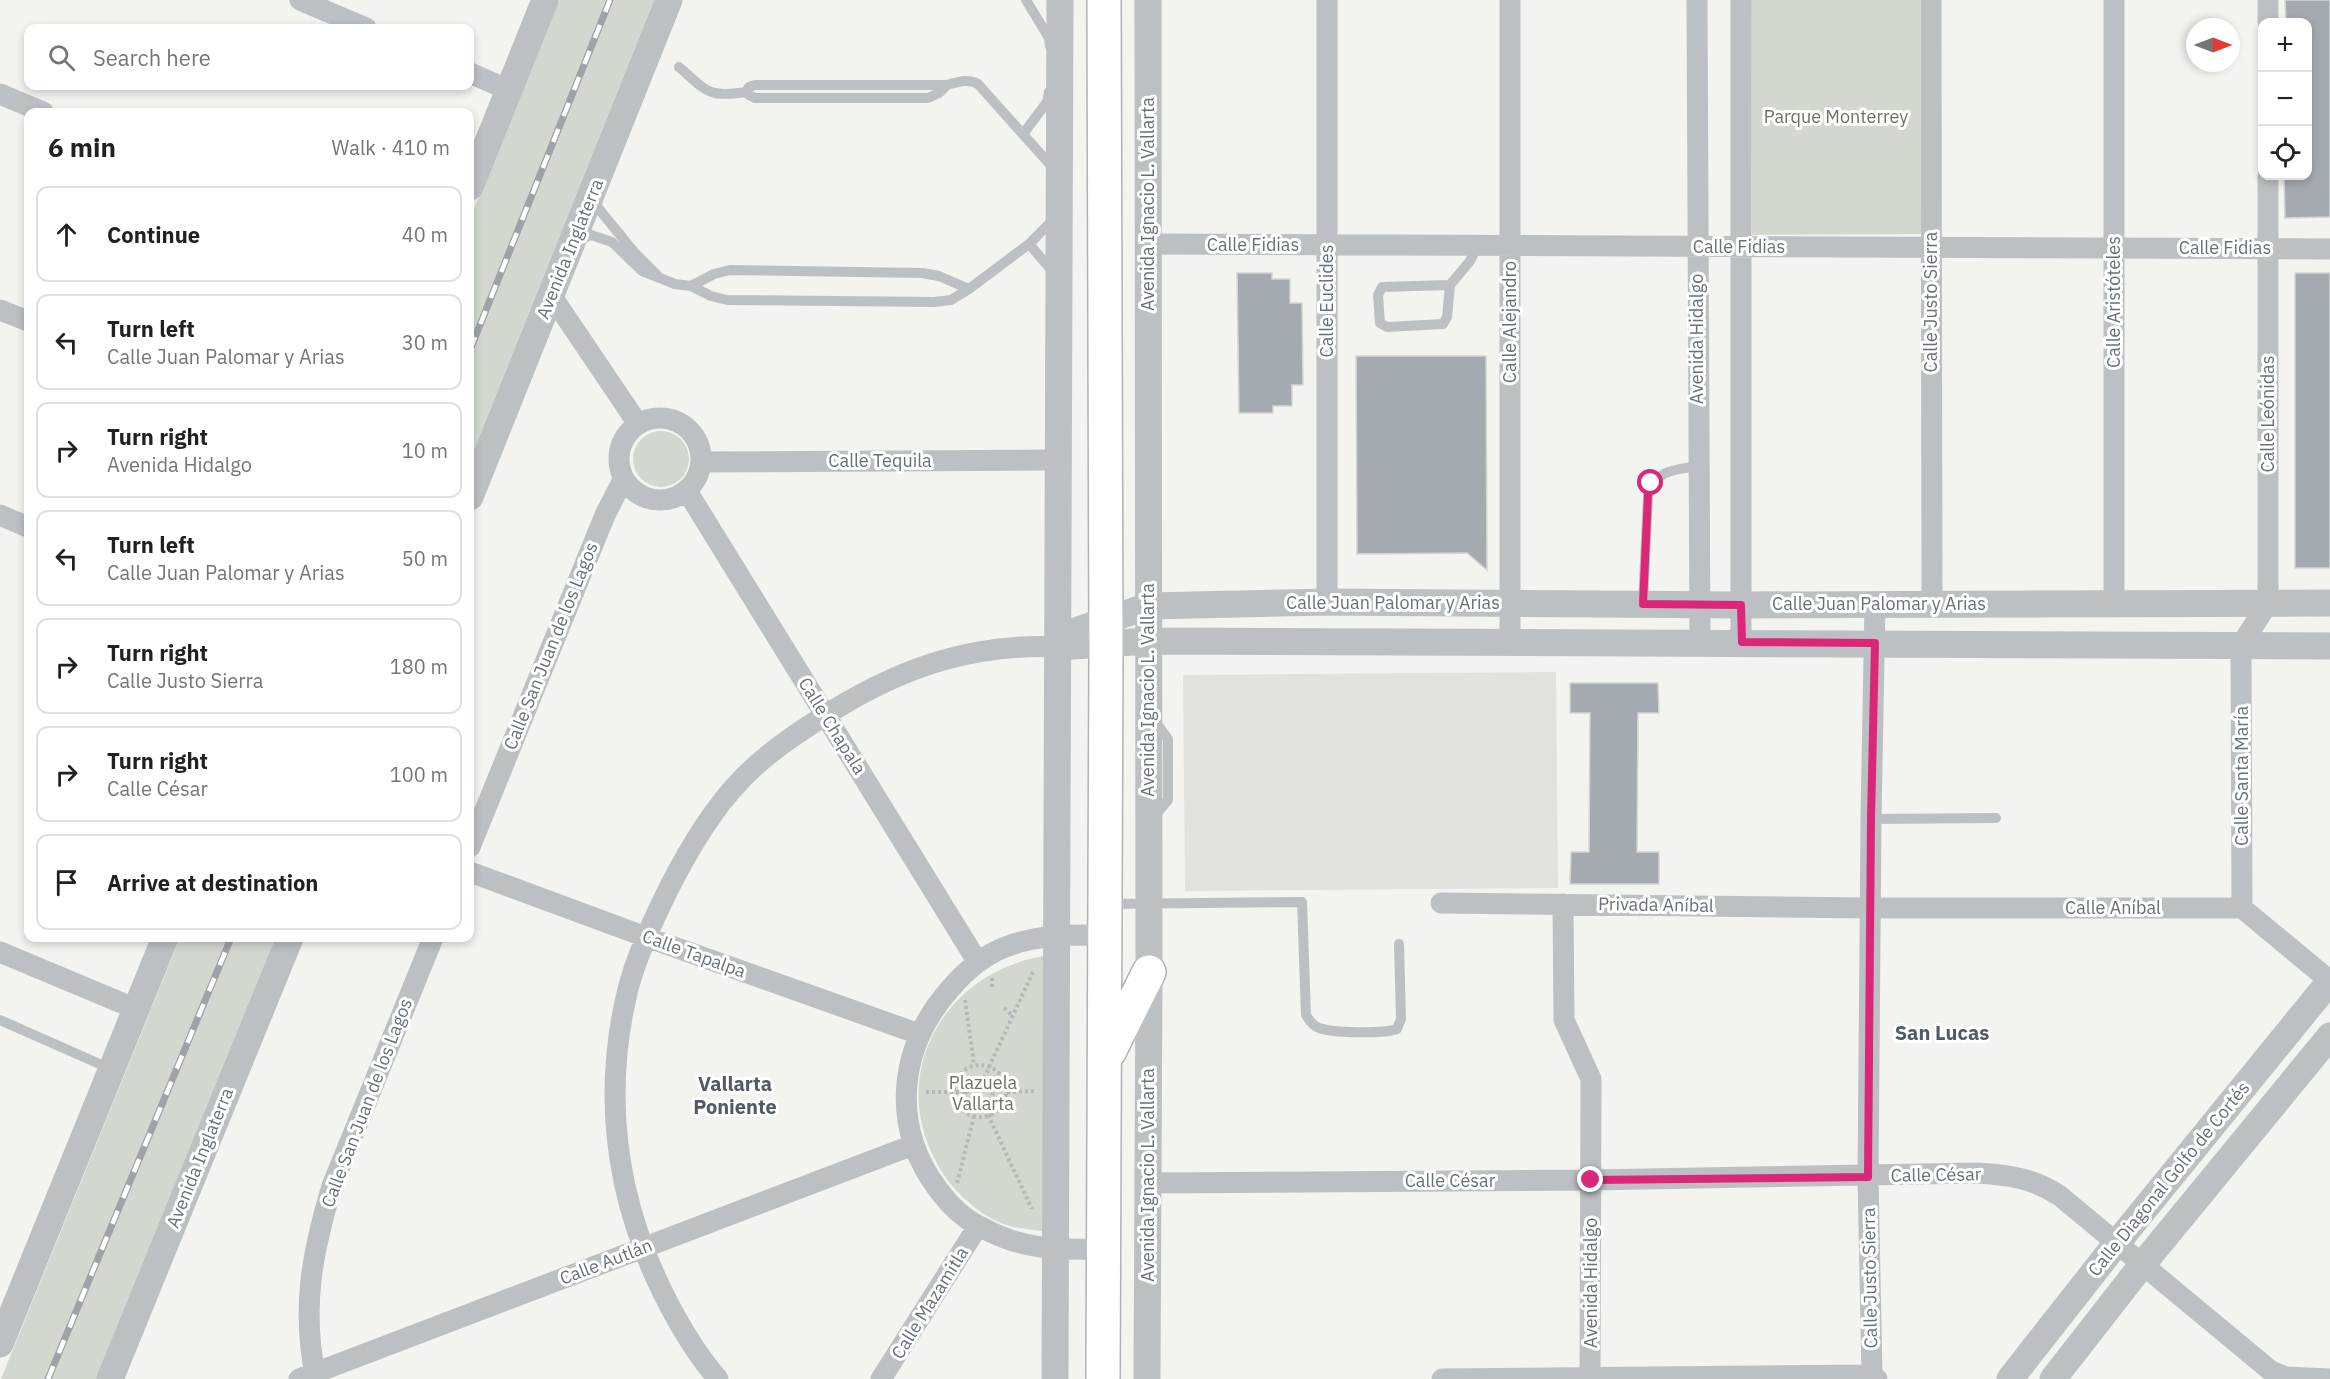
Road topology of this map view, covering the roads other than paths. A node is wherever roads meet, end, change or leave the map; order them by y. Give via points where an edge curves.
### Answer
1 (300, 0) edge
2 (545, 0) edge
3 (669, 0) edge
4 (1026, 0) edge
5 (1060, 0) edge
6 (1104, 0) edge
7 (1148, 0) edge
8 (1327, 0) edge
9 (1510, 0) edge
10 (1697, 0) edge
11 (1741, 0) edge
12 (1930, 0) edge
13 (2114, 0) edge
14 (2268, 0) edge
15 (2268, 18) edge
16 (357, 24) edge
17 (679, 67) dead end
18 (474, 75) edge
19 (509, 90) junction
20 (0, 94) edge
21 (33, 108) edge
22 (1023, 134) junction
23 (1059, 175) junction
24 (474, 177) edge
25 (2268, 180) edge
26 (590, 198) junction
27 (1059, 214) junction
28 (1029, 244) junction
29 (1148, 244) junction
30 (572, 245) junction
31 (1327, 245) junction
32 (1478, 245) junction
33 (1510, 246) junction
34 (1697, 246) junction
35 (1741, 246) junction
36 (1930, 247) junction
37 (2114, 248) junction
38 (2268, 249) junction
39 (2330, 249) edge
40 (661, 279) junction
41 (1059, 279) junction
42 (1450, 285) junction
43 (691, 286) junction
44 (969, 289) junction
45 (551, 295) junction
46 (0, 310) edge
47 (24, 319) edge
48 (638, 424) junction
49 (1058, 460) junction
50 (701, 462) junction
51 (1698, 466) junction
52 (623, 480) junction
53 (474, 487) edge
54 (687, 491) junction
55 (0, 515) edge
56 (24, 525) edge
57 (1327, 602) junction
58 (1510, 603) junction
59 (2114, 603) junction
60 (2268, 603) junction
61 (2330, 603) edge
62 (1643, 604) junction
63 (1700, 604) junction
64 (1875, 604) junction
65 (1932, 604) junction
66 (1741, 605) junction
67 (1148, 606) junction
68 (1106, 631) junction
69 (1148, 640) junction
70 (1700, 642) junction
71 (1742, 642) junction
72 (1050, 643) junction
73 (1510, 643) junction
74 (1875, 643) junction
75 (2241, 645) junction
76 (2330, 646) edge
77 (825, 716) junction
78 (1996, 818) dead end
79 (1871, 819) junction
80 (474, 837) edge
81 (474, 873) edge
82 (1441, 903) dead end
83 (1149, 904) junction
84 (1563, 904) junction
85 (1870, 908) junction
86 (2242, 908) junction
87 (1106, 920) junction
88 (1056, 935) junction
89 (646, 937) junction
90 (163, 942) edge
91 (288, 942) edge
92 (431, 942) edge
93 (1399, 944) dead end
94 (0, 952) edge
95 (977, 961) junction
96 (1149, 972) junction
97 (2330, 981) edge
98 (136, 1008) junction
99 (0, 1020) edge
100 (919, 1034) junction
101 (2330, 1036) edge
102 (1105, 1059) junction
103 (112, 1069) junction
104 (913, 1145) junction
105 (1868, 1177) junction
106 (1591, 1180) junction
107 (1149, 1182) junction
108 (978, 1226) junction
109 (2116, 1244) junction
110 (643, 1248) junction
111 (1104, 1249) junction
112 (1055, 1250) junction
113 (2142, 1265) junction
114 (0, 1344) edge
115 (310, 1377) edge
116 (714, 1377) edge
117 (1874, 1377) edge
118 (110, 1379) edge
119 (881, 1379) edge
120 (1055, 1379) edge
121 (1102, 1379) edge
122 (1147, 1379) edge
123 (1442, 1379) edge
124 (1590, 1379) edge
125 (2010, 1379) edge
126 (2053, 1379) edge
127 (2330, 1379) edge

1 - 16 street
2 - 19 street
3 - 26 street, Avenida Inglaterra
4 - 22 lane via 1049,39 1052,82 1047,102
5 - 23 street
6 - 68 main road
7 - 29 street, Avenida Ignacio L. Vallarta
8 - 31 street, Calle Euclides
9 - 33 street, Calle Alejandro
10 - 34 street, Avenida Hidalgo
11 - 35 street
12 - 36 street, Calle Justo Sierra
13 - 37 street, Calle Aristóteles
14 - 15 street
17 - 22 lane via 716,94 746,92 755,85 946,85 964,80 978,84
18 - 19 street
19 - 24 street
20 - 21 street
22 - 23 lane
23 - 27 street
25 - 38 street, Calle Leónidas
26 - 30 street, Avenida Inglaterra
26 - 40 lane
27 - 28 lane
27 - 41 street
28 - 41 lane
28 - 44 lane
29 - 31 street, Calle Fidias
29 - 67 street, Avenida Ignacio L. Vallarta
30 - 40 lane via 591,235 612,242 642,271
30 - 45 street, Avenida Inglaterra
31 - 32 street, Calle Fidias
31 - 57 street, Calle Euclides
32 - 33 street, Calle Fidias
32 - 42 lane
33 - 34 street, Calle Fidias
33 - 58 street, Calle Alejandro
34 - 35 street, Calle Fidias
34 - 51 street, Avenida Hidalgo
35 - 36 street, Calle Fidias
35 - 66 street
36 - 37 street, Calle Fidias
36 - 65 street, Calle Justo Sierra
37 - 38 street, Calle Fidias
37 - 59 street, Calle Aristóteles
38 - 39 street, Calle Fidias
38 - 60 street, Calle Leónidas
40 - 43 lane
41 - 49 street
42 - 42 lane via 1443,324 1388,327 1380,323 1378,295 1382,287
43 - 44 lane via 727,300 934,302 951,300
43 - 44 lane via 730,270 922,273
45 - 48 street
45 - 53 street, Avenida Inglaterra
46 - 47 street
48 - 50 street via 662,418 686,427 697,443
48 - 52 street via 628,432 618,455
49 - 50 street, Calle Tequila
49 - 72 street
50 - 54 street
51 - 62 lane via 1667,472 1651,483
51 - 63 street, Avenida Hidalgo
52 - 54 street via 640,496 652,500 664,501
52 - 80 street, Calle San Juan de los Lagos via 605,515
54 - 77 street, Calle Chapala
55 - 56 street
57 - 58 street, Calle Juan Palomar y Arias
57 - 67 street, Calle Juan Palomar y Arias
58 - 62 street, Calle Juan Palomar y Arias
58 - 73 street, Calle Alejandro
59 - 60 street, Calle Juan Palomar y Arias
59 - 65 street, Calle Juan Palomar y Arias
60 - 61 street, Calle Juan Palomar y Arias
60 - 75 street
62 - 63 street, Calle Juan Palomar y Arias
63 - 66 street, Calle Juan Palomar y Arias
63 - 70 street, Avenida Hidalgo
64 - 65 street, Calle Juan Palomar y Arias
64 - 66 street, Calle Juan Palomar y Arias
64 - 74 street, Calle Justo Sierra
66 - 71 street
67 - 68 street, Calle Juan Palomar y Arias
67 - 69 street, Avenida Ignacio L. Vallarta
68 - 69 street
68 - 72 street
68 - 87 main road
69 - 73 street
69 - 83 street, Avenida Ignacio L. Vallarta
70 - 71 street
70 - 73 street
71 - 74 street
72 - 77 street via 984,651 923,665 872,687
72 - 88 street
74 - 75 street
74 - 79 street, Calle Justo Sierra
75 - 76 street
75 - 86 street, Calle Santa María
77 - 89 street via 778,748 733,789 685,856
77 - 95 street, Calle Chapala
78 - 79 lane
79 - 85 street, Calle Justo Sierra
81 - 89 street, Calle Tapalpa
82 - 84 street, Privada Aníbal
83 - 87 lane
83 - 93 lane via 1302,902 1306,1015 1312,1024 1323,1029 1387,1033 1397,1029 1401,1019
83 - 96 street, Avenida Ignacio L. Vallarta
84 - 85 street, Privada Aníbal
84 - 106 street, Avenida Hidalgo via 1564,1020 1591,1079
85 - 86 street, Calle Aníbal
85 - 105 street, Calle Justo Sierra
86 - 97 street
87 - 88 street
87 - 102 main road
88 - 95 street via 1010,945
88 - 112 street
89 - 100 street, Calle Tapalpa
89 - 110 street via 628,988 614,1097 618,1154
90 - 98 street
91 - 118 street, Avenida Inglaterra
92 - 115 street, Calle San Juan de los Lagos via 332,1186 320,1225 308,1310
94 - 98 street
95 - 100 street via 936,1005
96 - 102 main road
96 - 107 street, Avenida Ignacio L. Vallarta
97 - 109 street, Calle Diagonal Golfo de Cortés
98 - 103 street
99 - 103 lane
100 - 104 street via 908,1068 907,1108
101 - 113 street, Calle Diagonal Golfo de Cortés
102 - 111 main road
103 - 114 street
104 - 108 street via 946,1199
104 - 110 street, Calle Autlán
105 - 106 street, Calle César
105 - 109 street, Calle César via 1978,1173 2023,1177 2060,1196
105 - 117 street, Calle Justo Sierra
106 - 107 street, Calle César
106 - 124 street, Avenida Hidalgo
107 - 122 street, Avenida Ignacio L. Vallarta
108 - 112 street via 1021,1244
108 - 119 street, Calle Mazamitla
109 - 113 street, Calle César
109 - 125 street, Calle Diagonal Golfo de Cortés
110 - 115 street, Calle Autlán
110 - 116 street via 667,1303
111 - 112 street
111 - 121 main road
112 - 120 street
113 - 126 street, Calle Diagonal Golfo de Cortés
113 - 127 street, Calle César via 2271,1371 2285,1377
117 - 124 street
123 - 124 street

